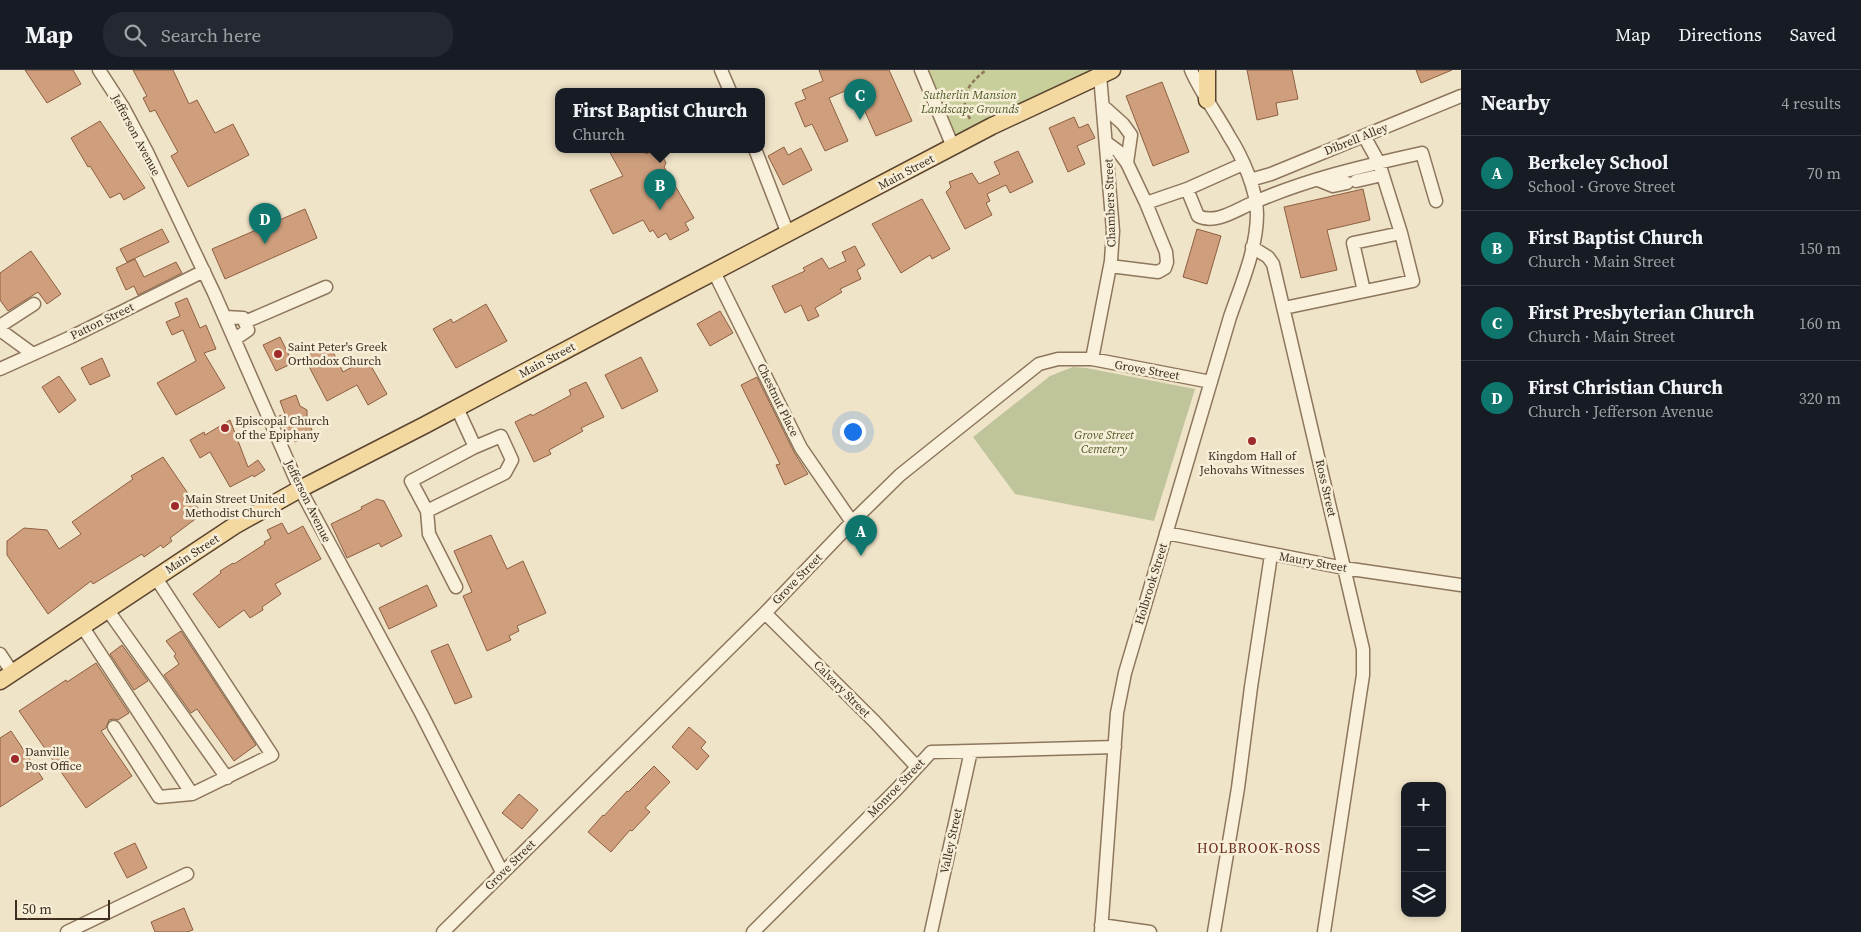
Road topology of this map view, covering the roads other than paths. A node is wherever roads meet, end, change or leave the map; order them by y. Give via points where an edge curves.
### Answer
1 (99, 70) edge
2 (721, 70) edge
3 (922, 70) edge
4 (1191, 70) edge
5 (1207, 70) edge
6 (1106, 72) edge
7 (729, 88) edge
8 (1461, 96) edge
9 (1207, 100) junction
10 (1103, 106) junction
11 (1364, 136) junction
12 (1107, 143) junction
13 (953, 147) junction
14 (757, 153) edge
15 (1127, 163) junction
16 (1243, 164) junction
17 (1381, 169) junction
18 (1250, 180) junction
19 (1318, 180) junction
20 (1187, 188) junction
21 (1436, 201) dead end
22 (1146, 202) junction
23 (1256, 202) junction
24 (1401, 233) junction
25 (788, 234) junction
26 (1252, 247) junction
27 (1110, 266) junction
28 (204, 271) junction
29 (714, 272) junction
30 (326, 287) dead end
31 (1364, 291) junction
32 (34, 304) dead end
33 (1284, 308) junction
34 (225, 317) junction
35 (245, 322) junction
36 (0, 326) edge
37 (0, 330) edge
38 (235, 339) junction
39 (33, 354) junction
40 (1092, 359) junction
41 (0, 369) edge
42 (1211, 382) junction
43 (457, 408) junction
44 (475, 447) junction
45 (300, 489) junction
46 (427, 511) junction
47 (852, 522) junction
48 (1166, 533) junction
49 (1271, 555) junction
50 (1344, 568) junction
51 (156, 578) junction
52 (1461, 585) edge
53 (456, 588) dead end
54 (107, 610) junction
55 (765, 613) junction
56 (82, 626) junction
57 (0, 654) edge
58 (6, 676) edge
59 (114, 727) dead end
60 (1115, 747) junction
61 (971, 751) junction
62 (917, 767) junction
63 (227, 778) junction
64 (192, 794) junction
65 (502, 872) junction
66 (187, 874) dead end
67 (1101, 929) edge
68 (67, 932) edge
69 (443, 932) edge
70 (753, 932) edge
71 (931, 932) edge
72 (1150, 932) edge
73 (1214, 932) edge
74 (1324, 932) edge

1 - 28 street, Jefferson Avenue via 147,152
2 - 7 street
3 - 13 street
4 - 9 street
5 - 9 main road
6 - 10 street, Chambers Street
6 - 13 main road, Main Street
8 - 11 street, Dibrell Alley
9 - 16 street
10 - 12 street, Chambers Street
10 - 15 street via 1131,135
11 - 17 street
11 - 18 street, Dibrell Alley
12 - 15 street via 1118,150
12 - 27 street, Chambers Street via 1113,218
13 - 25 main road, Main Street
14 - 25 street
15 - 22 street
16 - 18 street
16 - 20 street
17 - 19 street
17 - 19 street via 1333,186
17 - 21 street via 1422,153
17 - 24 street
18 - 23 street
19 - 23 street
20 - 22 street
20 - 23 street via 1198,216 1204,219 1220,218
22 - 27 street via 1164,248 1165,268 1158,272
23 - 26 street
24 - 31 street via 1353,243
24 - 31 street via 1413,281
25 - 29 main road, Main Street
26 - 33 street, Ross Street via 1268,256 1273,264
26 - 42 street, Holbrook Street
27 - 40 street, Chambers Street
28 - 34 street, Jefferson Avenue
28 - 39 street, Patton Street
29 - 43 main road, Main Street
29 - 47 street, Chestnut Place via 801,448
30 - 35 street
31 - 33 street
32 - 36 street
33 - 50 street, Ross Street
34 - 35 street via 243,318
34 - 38 street, Jefferson Avenue
35 - 38 street via 248,330
37 - 39 street
38 - 45 street, Jefferson Avenue
39 - 41 street, Patton Street
40 - 42 street, Grove Street
40 - 47 street, Grove Street via 1058,359 1038,364 900,475
42 - 48 street, Holbrook Street
43 - 44 street
43 - 45 main road, Main Street
44 - 46 street via 411,481
44 - 46 street via 501,436 512,460 506,473
45 - 51 main road, Main Street via 234,526
45 - 65 street, Jefferson Avenue via 422,713
46 - 53 street via 429,534
47 - 55 street, Grove Street
48 - 49 street, Maury Street
48 - 60 street, Holbrook Street via 1125,673 1117,712
49 - 50 street, Maury Street
49 - 73 street
50 - 52 street, Maury Street
50 - 74 street, Ross Street via 1363,649 1362,675
51 - 54 main road, Main Street
51 - 63 street via 272,755
54 - 56 main road, Main Street
54 - 63 street
55 - 62 street, Calvary Street
55 - 65 street, Grove Street
56 - 58 main road, Main Street
56 - 64 street
57 - 58 street
59 - 64 street via 159,797
60 - 61 street, Monroe Street
60 - 67 street, Holbrook Street
61 - 62 street, Monroe Street via 931,752
61 - 71 street, Valley Street
62 - 70 street, Monroe Street
63 - 64 street
65 - 69 street, Grove Street
66 - 68 street
67 - 72 street

